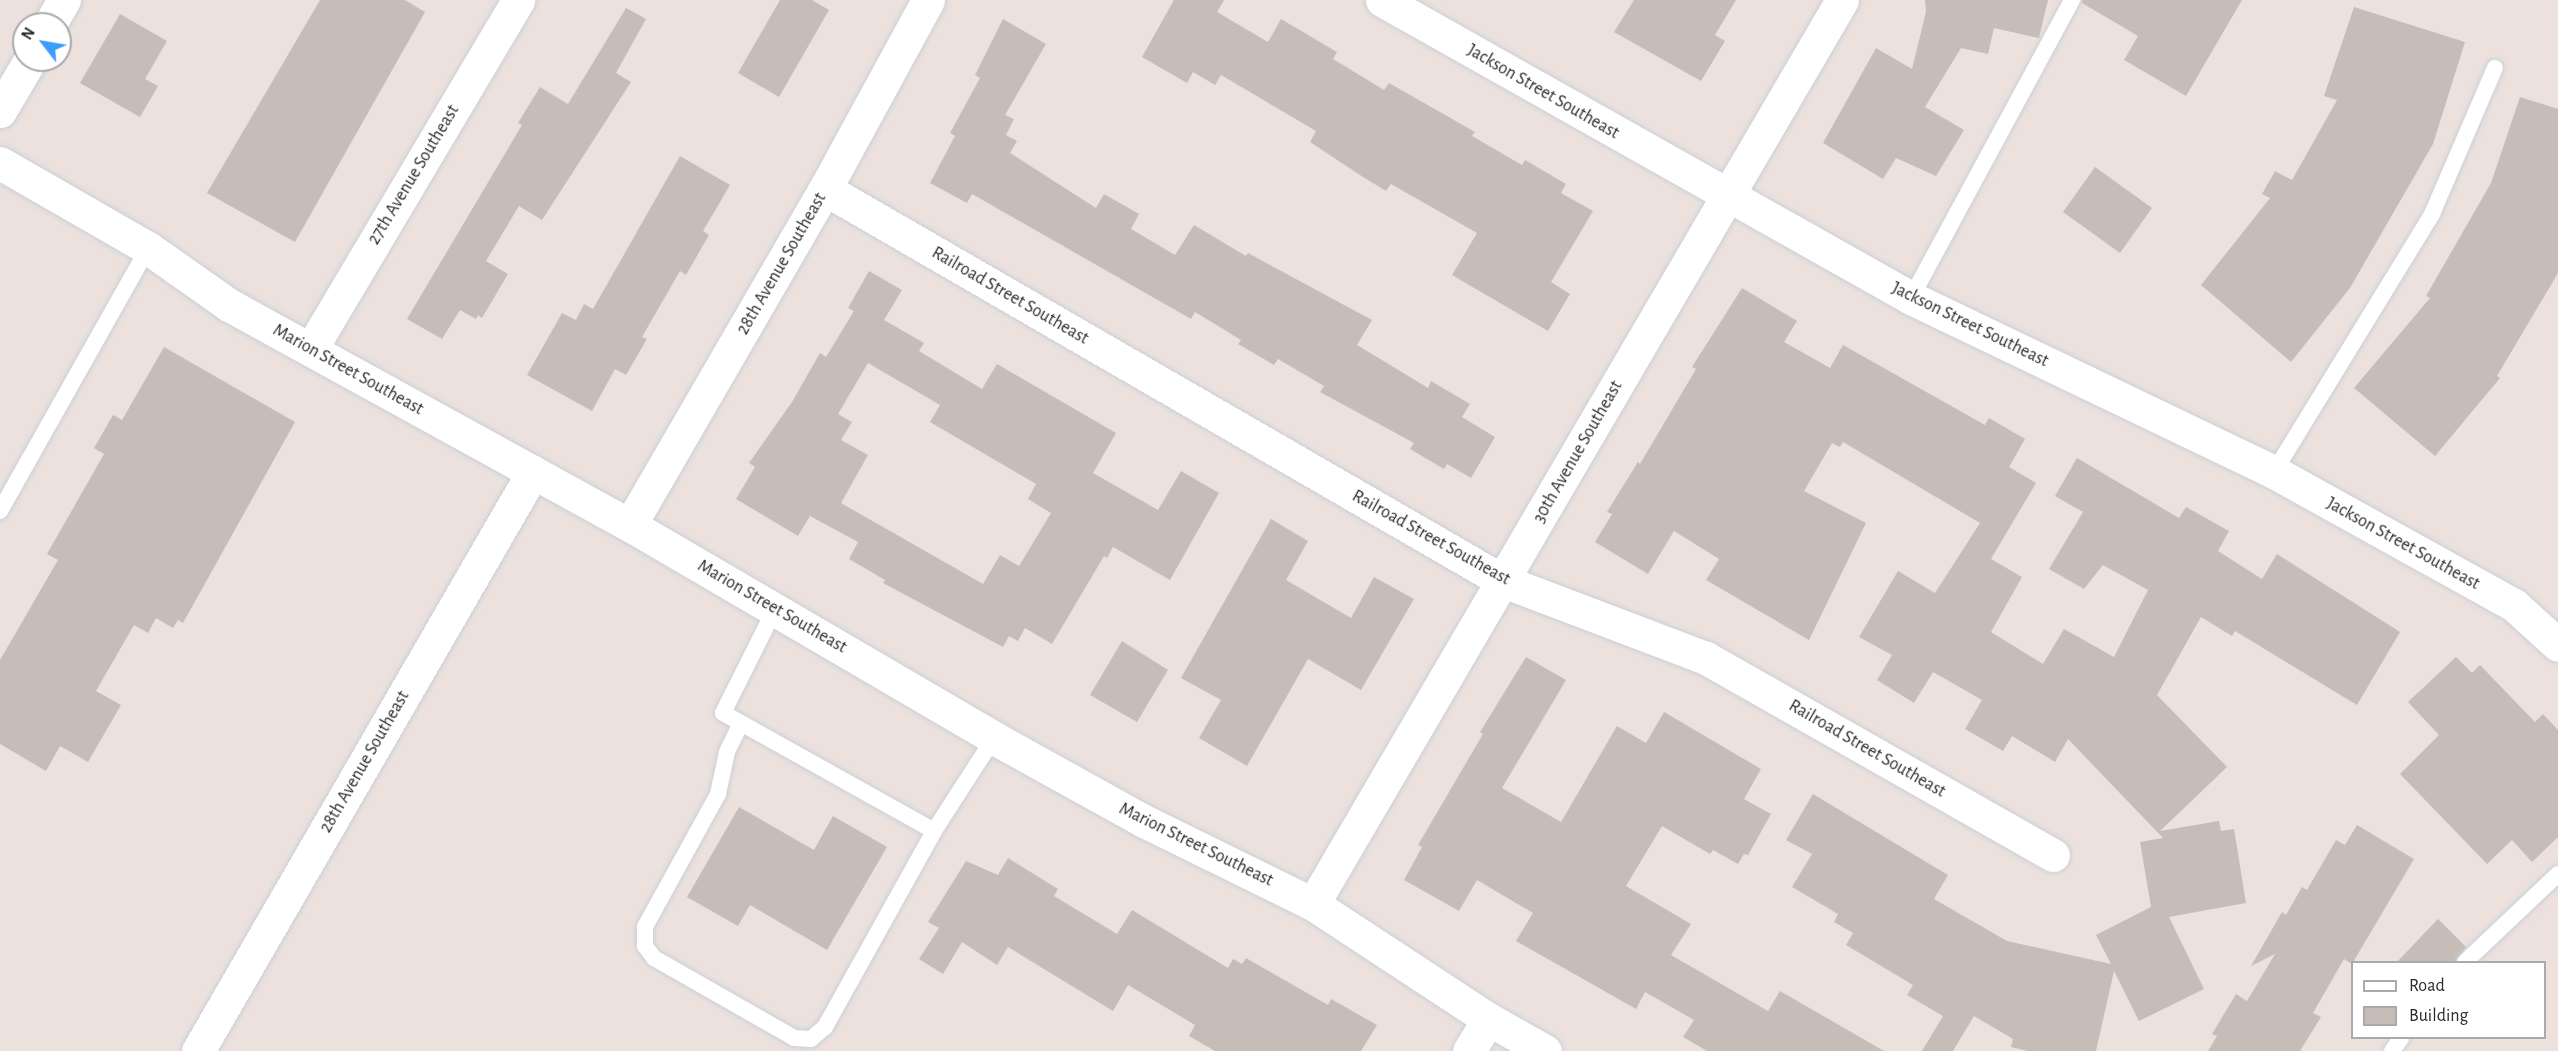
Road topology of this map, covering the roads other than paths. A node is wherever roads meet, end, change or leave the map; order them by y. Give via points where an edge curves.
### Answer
1 (518, 0) edge
2 (928, 0) edge
3 (1382, 0) edge
4 (1842, 0) edge
5 (2072, 0) edge
6 (2495, 68) dead end
7 (23, 72) edge
8 (0, 111) edge
9 (0, 163) edge
10 (825, 189) junction
11 (1727, 197) junction
12 (148, 248) junction
13 (1911, 298) junction
14 (311, 349) junction
15 (533, 472) junction
16 (2274, 472) junction
17 (0, 512) edge
18 (630, 525) junction
19 (1503, 581) junction
20 (775, 609) junction
21 (2558, 645) edge
22 (741, 723) junction
23 (994, 738) junction
24 (934, 831) junction
25 (2053, 855) dead end
26 (2558, 874) edge
27 (1313, 904) junction
28 (2467, 961) edge
29 (1488, 1019) junction
30 (198, 1051) edge
31 (1470, 1051) edge
32 (1545, 1051) edge

1 - 14 street, 27th Avenue Southeast
2 - 10 street, 28th Avenue Southeast
3 - 11 street, Jackson Street Southeast
4 - 11 street, 30th Avenue Southeast
5 - 13 lane
6 - 16 lane via 2432,214
7 - 8 street
9 - 12 street, Marion Street Southeast
10 - 18 street, 28th Avenue Southeast
10 - 19 street, Railroad Street Southeast
11 - 13 street, Jackson Street Southeast
11 - 19 street, 30th Avenue Southeast
12 - 14 street, Marion Street Southeast via 229,305
12 - 17 lane
13 - 16 street, Jackson Street Southeast
14 - 15 street, Marion Street Southeast
15 - 18 street, Marion Street Southeast
15 - 30 street, 28th Avenue Southeast
16 - 21 street, Jackson Street Southeast via 2514,605
18 - 20 street, Marion Street Southeast
19 - 25 street, Railroad Street Southeast via 1706,658
19 - 27 street, 30th Avenue Southeast
20 - 22 lane via 723,713
20 - 23 street, Marion Street Southeast
22 - 24 lane
22 - 24 lane via 727,752 718,794 645,927 645,946 654,958 794,1038 811,1039 825,1027
23 - 24 lane
23 - 27 street, Marion Street Southeast via 1144,821
26 - 28 lane
27 - 29 street, Marion Street Southeast
29 - 31 street
29 - 32 street, Marion Street Southeast

